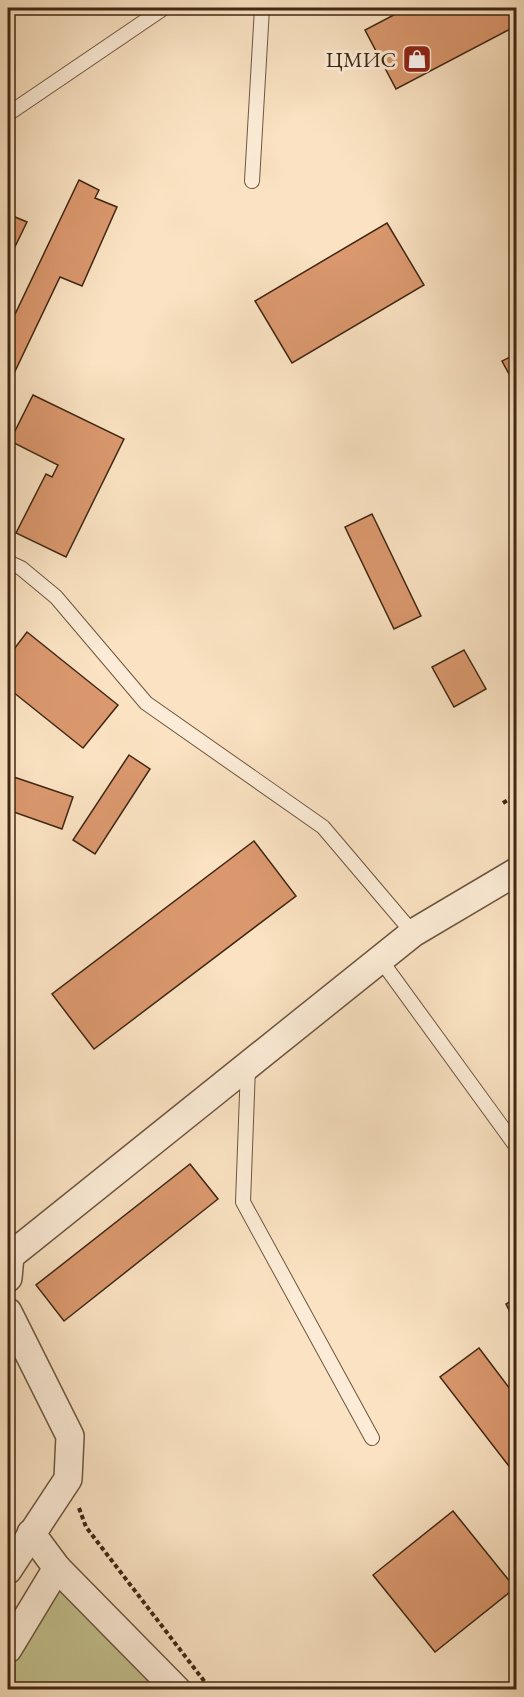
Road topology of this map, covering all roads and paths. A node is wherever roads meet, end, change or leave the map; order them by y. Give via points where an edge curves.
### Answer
1 (164, 8) edge
2 (262, 8) edge
3 (8, 114) edge
4 (252, 181) dead end
5 (8, 562) edge
6 (516, 795) edge
7 (503, 803) dead end
8 (516, 872) edge
9 (413, 933) junction
10 (380, 959) junction
11 (248, 1065) junction
12 (516, 1146) edge
13 (8, 1264) edge
14 (8, 1312) edge
15 (372, 1438) dead end
16 (68, 1479) junction
17 (31, 1533) junction
18 (57, 1568) junction
19 (8, 1570) edge
20 (8, 1649) edge
21 (177, 1689) edge
22 (211, 1689) edge

1 - 3 lane
2 - 4 lane
5 - 9 lane via 56,597 146,703 322,827
6 - 7 path
8 - 9 street
9 - 10 street
10 - 11 street
10 - 12 lane
11 - 13 street
11 - 15 lane via 243,1202
14 - 16 street via 70,1436
16 - 17 street
16 - 22 path via 86,1527
17 - 18 street
17 - 19 street
18 - 20 street
18 - 21 street

